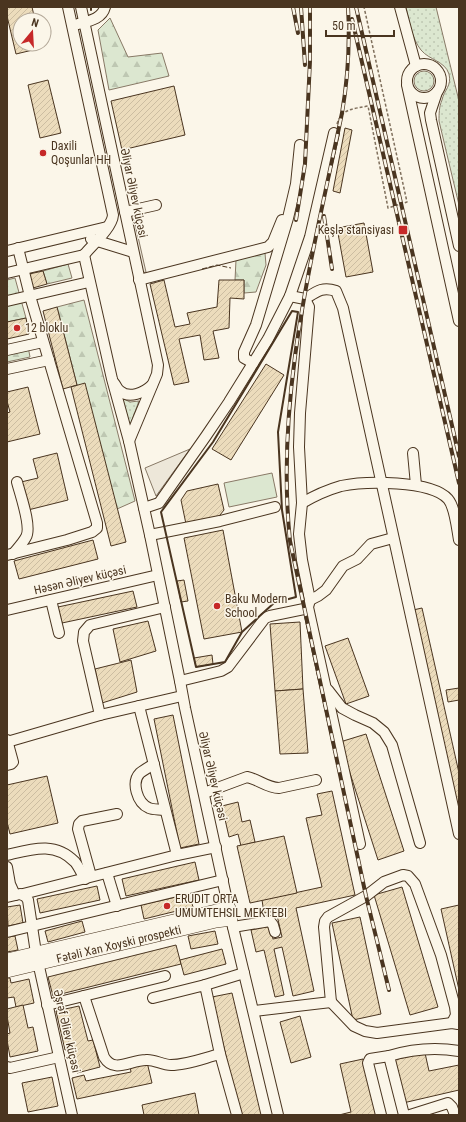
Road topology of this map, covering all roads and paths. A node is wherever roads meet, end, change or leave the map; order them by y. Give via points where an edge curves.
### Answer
1 (68, 7) edge
2 (81, 7) edge
3 (105, 7) edge
4 (364, 7) edge
5 (400, 7) edge
6 (85, 22) junction
7 (72, 25) junction
8 (416, 66) junction
9 (407, 85) junction
10 (437, 92) junction
11 (334, 133) joint
12 (300, 145) dead end
13 (156, 205) dead end
14 (125, 212) junction
15 (288, 218) junction
16 (109, 226) junction
17 (78, 235) junction
18 (96, 241) junction
19 (459, 246) edge
20 (18, 248) junction
21 (7, 251) edge
22 (133, 252) junction
23 (84, 255) junction
24 (24, 269) junction
25 (7, 273) edge
26 (139, 280) junction
27 (89, 282) junction
28 (30, 296) junction
29 (290, 296) junction
30 (305, 300) junction
31 (7, 301) edge
32 (459, 321) edge
33 (43, 342) junction
34 (7, 350) edge
35 (49, 360) junction
36 (253, 363) junction
37 (7, 369) edge
38 (112, 379) junction
39 (153, 384) junction
40 (128, 441) junction
41 (413, 453) dead end
42 (17, 482) dead end
43 (381, 482) junction
44 (416, 485) junction
45 (302, 503) junction
46 (275, 507) dead end
47 (144, 508) junction
48 (150, 535) junction
49 (393, 538) junction
50 (459, 540) edge
51 (10, 555) edge
52 (158, 575) junction
53 (50, 600) junction
54 (309, 604) junction
55 (165, 607) junction
56 (7, 610) edge
57 (59, 633) dead end
58 (180, 681) junction
59 (326, 687) junction
60 (182, 696) junction
61 (139, 706) junction
62 (100, 715) junction
63 (7, 741) edge
64 (154, 764) junction
65 (7, 765) edge
66 (316, 780) dead end
67 (204, 793) junction
68 (164, 810) junction
69 (117, 814) dead end
70 (459, 834) edge
71 (420, 843) dead end
72 (360, 844) dead end
73 (216, 847) junction
74 (7, 854) edge
75 (177, 855) junction
76 (7, 867) edge
77 (107, 873) junction
78 (88, 878) junction
79 (223, 880) junction
80 (15, 895) edge
81 (117, 906) junction
82 (231, 918) junction
83 (32, 926) junction
84 (7, 932) edge
85 (275, 932) dead end
86 (37, 958) junction
87 (7, 960) edge
88 (7, 971) edge
89 (244, 973) junction
90 (165, 976) dead end
91 (205, 985) junction
92 (84, 996) junction
93 (153, 998) dead end
94 (331, 1002) junction
95 (47, 1005) junction
96 (254, 1011) junction
97 (456, 1023) edge
98 (459, 1051) edge
99 (220, 1054) junction
100 (389, 1056) junction
101 (59, 1057) junction
102 (7, 1067) edge
103 (72, 1115) edge
104 (237, 1115) edge
105 (278, 1115) edge
106 (381, 1115) edge
107 (404, 1115) edge
108 (410, 1115) edge
109 (455, 1115) edge

1 - 7 street, Əliyar Əliyev küçəsi
2 - 6 street, Əliyar Əliyev küçəsi
3 - 6 street via 103,13
4 - 11 path via 407,202 388,208 368,106 342,113
5 - 8 street
6 - 7 street
6 - 14 street, Əliyar Əliyev küçəsi
7 - 16 street, Əliyar Əliyev küçəsi via 113,215
8 - 9 street via 408,74
8 - 10 street via 428,64 438,70 441,82
9 - 10 street via 413,94 423,98 434,96
9 - 32 street
10 - 19 street via 430,113 431,120
11 - 29 street via 310,237
12 - 15 street via 296,184
13 - 14 street
14 - 22 street, Əliyar Əliyev küçəsi
15 - 26 street via 281,221 273,242 268,247
15 - 36 street via 256,325 244,352 244,358
16 - 17 street
16 - 18 street
17 - 18 street
17 - 20 street
18 - 22 street
18 - 23 street
20 - 21 street
20 - 24 street
22 - 26 street, Əliyar Əliyev küçəsi
23 - 24 street
23 - 27 street, Əliyar Əliyev küçəsi
24 - 25 street
24 - 28 street
26 - 39 street, Əliyar Əliyev küçəsi via 158,365
27 - 28 street
27 - 38 street, Əliyar Əliyev küçəsi
28 - 31 street
28 - 33 street
29 - 30 street
29 - 36 street via 268,340
30 - 43 street via 327,288 336,291 339,297
30 - 45 street via 310,307 300,413
33 - 34 street
33 - 35 street
35 - 37 street
35 - 51 street via 97,528 92,532
36 - 47 street via 163,498 154,506
38 - 39 street via 119,391 126,394 143,392
38 - 40 street, Əliyar Əliyev küçəsi
39 - 40 street, Əliyar Əliyev küçəsi
40 - 47 street, Əliyar Əliyev küçəsi
41 - 44 street
42 - 51 street via 28,530 27,536
43 - 44 street
43 - 45 street via 341,486
43 - 49 street
44 - 50 street via 437,492 448,499 452,505
45 - 54 street via 299,534
46 - 48 street
47 - 48 street, Əliyar Əliyev küçəsi
48 - 52 street, Əliyar Əliyev küçəsi
49 - 54 street via 371,544 357,559 343,566 326,590
49 - 70 street
52 - 53 street, Həsən Əliyev küçəsi
52 - 55 street, Əliyar Əliyev küçəsi
53 - 56 street, Həsən Əliyev küçəsi
53 - 57 street
54 - 58 street via 304,609 265,618 228,667
54 - 59 street
55 - 58 street, Əliyar Əliyev küçəsi
55 - 62 street via 90,625 84,632 83,641
58 - 60 street, Əliyar Əliyev küçəsi
59 - 71 street via 342,708 373,723 384,732 392,745
59 - 72 street
60 - 61 street
60 - 67 street, Əliyar Əliyev küçəsi
61 - 62 street
61 - 64 street
62 - 63 street via 30,737
63 - 65 street via 13,762
64 - 68 street
64 - 68 street via 139,774 135,785 139,800 150,808
66 - 67 street via 273,788 247,777
67 - 73 street, Əliyar Əliyev küçəsi
68 - 75 street
69 - 78 street via 82,821 79,824
73 - 75 street
73 - 79 street, Əliyar Əliyev küçəsi
74 - 78 street via 30,849 57,850 75,863
75 - 77 street
76 - 80 street, Əşrəf Əliev küçəsi
77 - 78 street
77 - 81 street
78 - 80 street
79 - 81 street
79 - 82 street, Əliyar Əliyev küçəsi
80 - 83 street, Əşrəf Əliev küçəsi via 28,900
81 - 83 street
82 - 85 street via 270,921
82 - 86 main road, Fətəli Xan Xoyski prospekti
82 - 89 street, Əliyar Əliyev küçəsi
83 - 84 street
83 - 86 street, Əşrəf Əliev küçəsi
86 - 87 main road, Fətəli Xan Xoyski prospekti
86 - 88 main road, Fətəli Xan Xoyski prospekti
86 - 95 street, Əşrəf Əliev küçəsi
89 - 91 street
89 - 96 street, Əliyar Əliyev küçəsi
90 - 92 street
91 - 93 street
91 - 99 street
92 - 95 street
92 - 99 street via 104,1057 113,1066 148,1060 171,1065
94 - 96 street
94 - 97 street via 354,1026 365,1031 377,1033
94 - 97 street via 325,921 384,882 403,875 408,876 415,884 441,955 456,1007
95 - 101 street, Əşrəf Əliev küçəsi
96 - 105 street, Əliyar Əliyev küçəsi
98 - 100 street via 427,1048
99 - 104 street
100 - 106 street via 370,1059 368,1063
100 - 107 street
101 - 102 street
101 - 103 street, Əşrəf Əliev küçəsi
108 - 109 street via 448,1103

